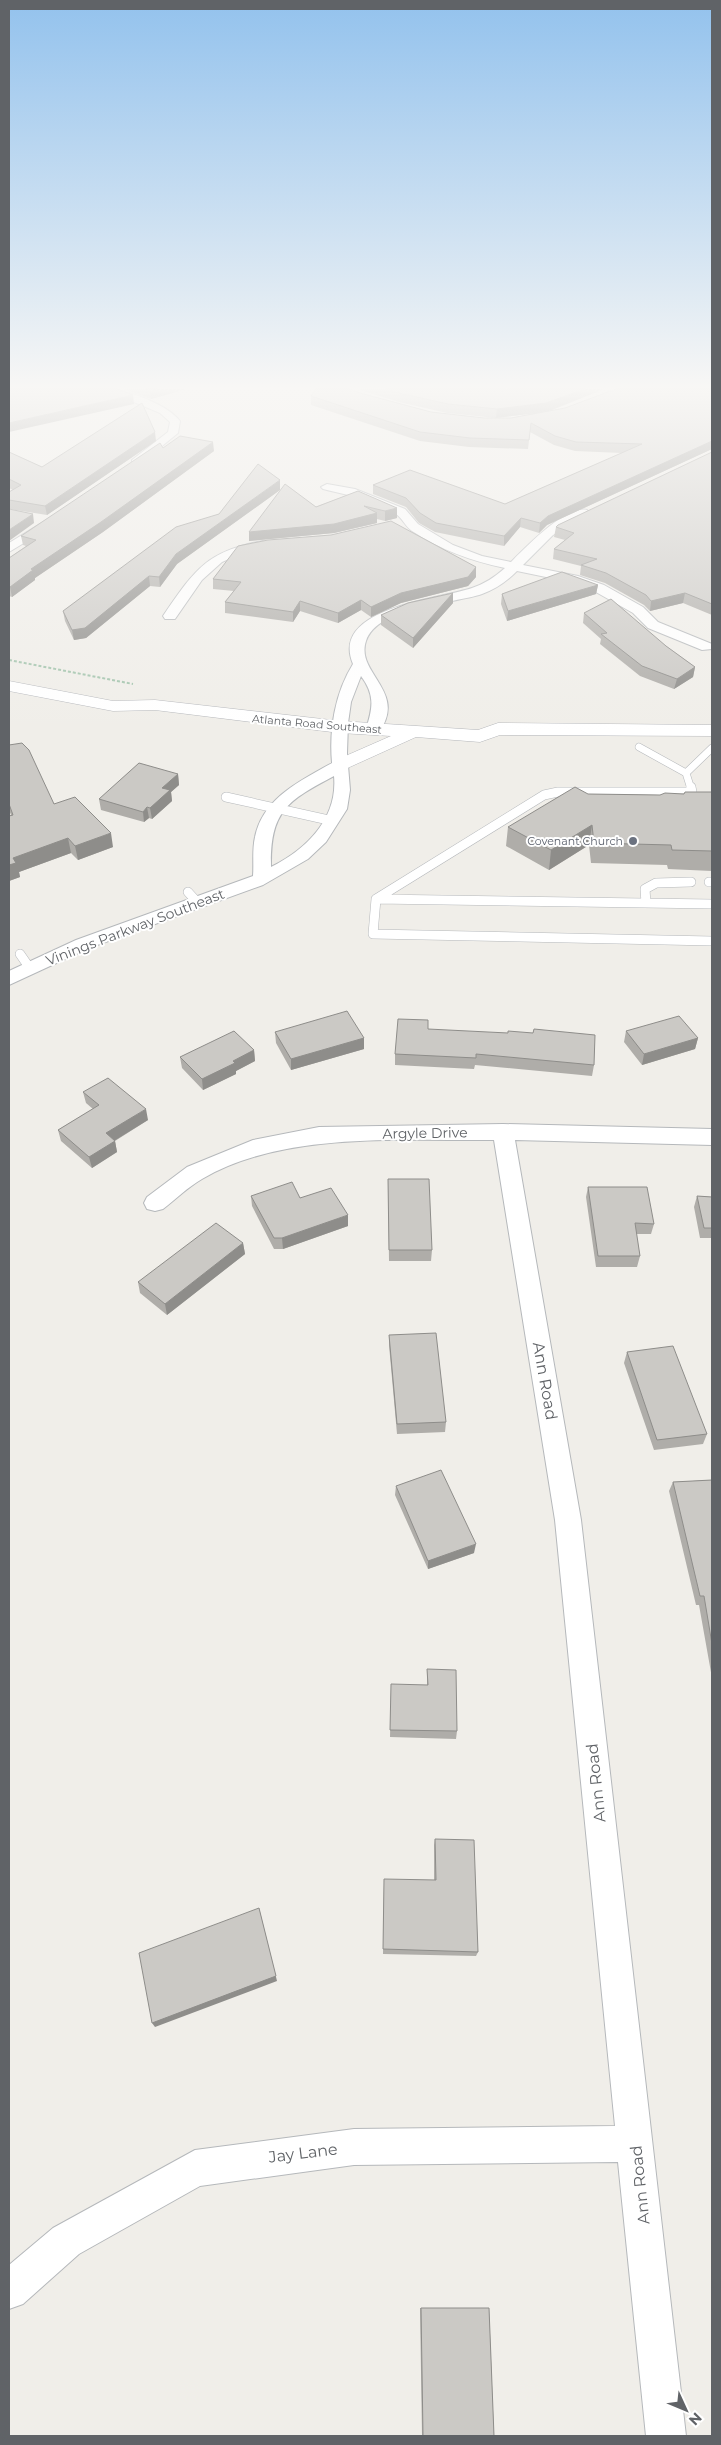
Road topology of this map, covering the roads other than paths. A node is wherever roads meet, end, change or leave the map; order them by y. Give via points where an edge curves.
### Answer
1 (380, 503) edge
2 (593, 508) edge
3 (34, 518) edge
4 (408, 521) junction
5 (393, 524) edge
6 (279, 544) edge
7 (9, 548) edge
8 (516, 567) junction
9 (170, 616) dead end
10 (707, 647) dead end
11 (359, 666) junction
12 (9, 670) edge
13 (9, 686) edge
14 (155, 705) junction
15 (340, 727) junction
16 (374, 729) junction
17 (712, 730) edge
18 (416, 732) junction
19 (480, 736) junction
20 (639, 747) junction
21 (712, 747) edge
22 (341, 765) junction
23 (686, 773) junction
24 (692, 792) junction
25 (702, 793) edge
26 (226, 797) dead end
27 (274, 809) junction
28 (333, 821) junction
29 (262, 876) junction
30 (691, 882) dead end
31 (376, 899) junction
32 (646, 903) junction
33 (712, 904) edge
34 (712, 941) edge
35 (9, 979) edge
36 (503, 1132) junction
37 (712, 1137) edge
38 (155, 1203) dead end
39 (635, 2144) junction
40 (9, 2290) edge
41 (666, 2436) edge

1 - 4 street via 400,512
2 - 8 street via 552,530
3 - 7 street via 54,519
4 - 5 street
4 - 8 street via 448,548
6 - 9 street via 232,552 210,562
8 - 10 street via 599,588 638,610 654,625
8 - 11 street via 502,580 478,591 416,605 382,617 365,629 359,640
11 - 15 street, Vinings Parkway Southeast via 350,680
11 - 16 street via 373,682 380,702
12 - 14 main road, Atlanta Road Southeast via 124,692
13 - 14 main road, Atlanta Road Southeast via 113,706
14 - 15 main road, Atlanta Road Southeast
15 - 16 main road, Atlanta Road Southeast
15 - 22 street, Vinings Parkway Southeast
16 - 18 main road, Atlanta Road Southeast
17 - 19 main road, Atlanta Road Southeast via 498,729
18 - 19 main road, Atlanta Road Southeast
18 - 22 main road
19 - 20 main road, Atlanta Road Southeast via 497,744
20 - 21 main road, Atlanta Road Southeast
20 - 23 lane
21 - 23 lane
22 - 27 street via 288,796
22 - 28 street, Vinings Parkway Southeast via 343,797
23 - 24 lane
24 - 25 lane
24 - 31 lane via 558,792 544,796
26 - 27 lane
27 - 28 lane
27 - 29 street via 262,838
28 - 29 street, Vinings Parkway Southeast via 311,850 283,868
29 - 35 street, Vinings Parkway Southeast via 24,960
30 - 32 lane via 656,883 646,889
31 - 32 lane
31 - 34 lane via 373,934
32 - 33 lane
36 - 37 street, Argyle Drive
36 - 38 street, Argyle Drive via 318,1135 252,1148 196,1173
36 - 39 street, Ann Road via 568,1520
39 - 40 street, Jay Lane via 354,2147 195,2168 66,2241
39 - 41 street, Ann Road

